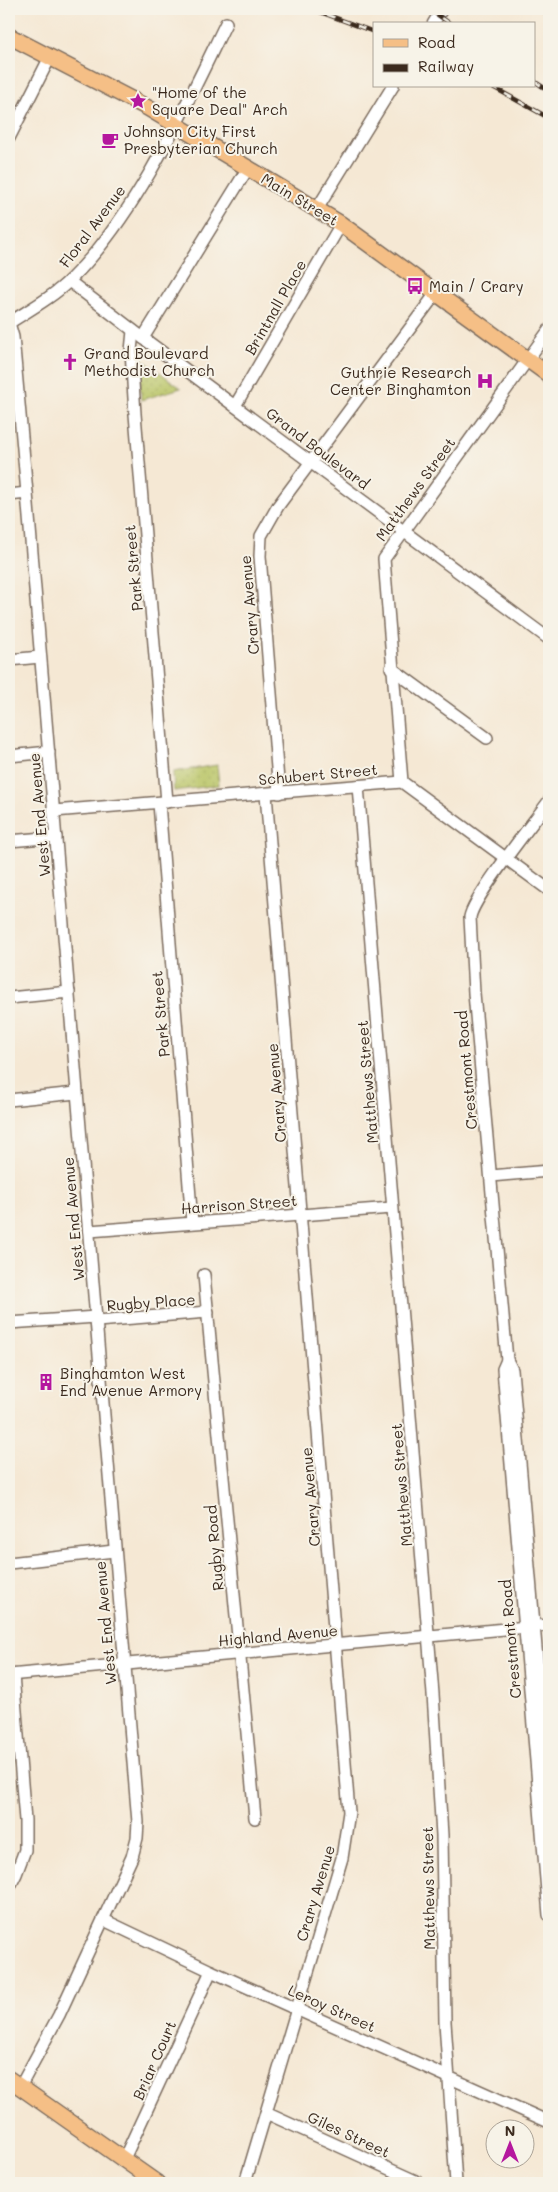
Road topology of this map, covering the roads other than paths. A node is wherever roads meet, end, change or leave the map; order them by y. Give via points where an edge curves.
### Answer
1 (442, 9) edge
2 (434, 22) edge
3 (226, 23) dead end
4 (9, 36) edge
5 (50, 57) junction
6 (392, 88) edge
7 (176, 124) junction
8 (9, 138) edge
9 (248, 168) junction
10 (317, 210) junction
11 (341, 224) junction
12 (69, 281) junction
13 (437, 292) junction
14 (9, 323) edge
15 (549, 330) edge
16 (138, 335) junction
17 (529, 359) junction
18 (549, 375) edge
19 (235, 406) junction
20 (312, 463) junction
21 (27, 493) junction
22 (9, 495) edge
23 (403, 531) junction
24 (549, 639) edge
25 (40, 657) junction
26 (9, 660) edge
27 (391, 668) junction
28 (487, 738) dead end
29 (49, 752) junction
30 (9, 756) edge
31 (402, 782) junction
32 (358, 786) junction
33 (279, 793) junction
34 (266, 794) junction
35 (549, 801) edge
36 (163, 802) junction
37 (54, 811) junction
38 (56, 837) junction
39 (9, 842) edge
40 (507, 859) junction
41 (549, 890) edge
42 (69, 992) junction
43 (9, 998) edge
44 (76, 1093) junction
45 (9, 1100) edge
46 (549, 1171) edge
47 (492, 1176) junction
48 (392, 1208) junction
49 (302, 1215) junction
50 (192, 1223) junction
51 (89, 1231) junction
52 (204, 1275) dead end
53 (208, 1312) junction
54 (96, 1319) junction
55 (9, 1323) edge
56 (114, 1551) junction
57 (9, 1563) edge
58 (549, 1625) edge
59 (530, 1627) junction
60 (428, 1636) junction
61 (337, 1645) junction
62 (239, 1654) junction
63 (124, 1664) junction
64 (11, 1675) edge
65 (541, 1757) junction
66 (549, 1798) edge
67 (255, 1818) dead end
68 (548, 1877) edge
69 (9, 1888) edge
70 (549, 1915) edge
71 (104, 1920) junction
72 (211, 1971) junction
73 (296, 2009) junction
74 (448, 2078) junction
75 (14, 2083) edge
76 (266, 2113) junction
77 (549, 2122) edge
78 (123, 2161) junction
79 (158, 2183) edge
80 (245, 2183) edge
81 (420, 2183) edge
82 (456, 2183) edge

1 - 2 street
3 - 7 street, Floral Avenue
4 - 5 main road, Main Street
5 - 7 main road, Main Street
5 - 8 street
6 - 10 street
7 - 9 main road, Main Street
7 - 12 street, Floral Avenue via 124,212
9 - 10 main road, Main Street
9 - 16 street, Park Street
10 - 11 main road, Main Street
11 - 13 main road, Main Street
11 - 19 street, Brintnall Place
12 - 14 street, Floral Avenue
12 - 16 street, Grand Boulevard
13 - 17 main road, Main Street
13 - 20 street, Crary Avenue
14 - 21 street, West End Avenue via 13,337
15 - 17 street, Matthews Street
16 - 19 street, Grand Boulevard
16 - 36 street, Park Street via 131,351
17 - 18 main road, Main Street
17 - 23 street, Matthews Street
19 - 20 street, Grand Boulevard
20 - 23 street, Grand Boulevard
20 - 33 street, Crary Avenue via 278,506 264,529 260,544
21 - 22 street
21 - 25 street, West End Avenue
23 - 24 street, Grand Boulevard
23 - 27 street, Matthews Street via 386,554 384,564
25 - 26 street
25 - 29 street, West End Avenue
27 - 28 street
27 - 31 street, Matthews Street
29 - 30 street
29 - 37 street, West End Avenue
31 - 32 street, Schubert Street
31 - 40 street
32 - 33 street, Schubert Street
32 - 48 street, Matthews Street
33 - 34 street, Schubert Street
34 - 36 street, Schubert Street
34 - 49 street, Crary Avenue
35 - 40 street, Crestmont Road
36 - 37 street, Schubert Street
36 - 50 street, Park Street
37 - 38 street, West End Avenue
38 - 39 street
38 - 42 street, West End Avenue
40 - 41 street
40 - 47 street, Crestmont Road via 472,909 470,917
42 - 43 street
42 - 44 street, West End Avenue
44 - 45 street
44 - 51 street, West End Avenue
46 - 47 street
47 - 59 street, Crestmont Road via 507,1360 503,1369
48 - 49 street, Harrison Street
48 - 60 street, Matthews Street
49 - 50 street, Harrison Street
49 - 61 street, Crary Avenue
50 - 51 street, Harrison Street
51 - 54 street, West End Avenue
52 - 53 street, Rugby Road
53 - 54 street, Rugby Place
53 - 62 street, Rugby Road
54 - 55 street, Rugby Place
54 - 56 street, West End Avenue
56 - 57 street
56 - 63 street, West End Avenue
58 - 59 street, Highland Avenue
59 - 60 street, Highland Avenue
59 - 65 street, Crestmont Road
60 - 61 street, Highland Avenue
60 - 74 street, Matthews Street via 442,1835
61 - 62 street, Highland Avenue
61 - 73 street, Crary Avenue via 349,1798 347,1836
62 - 63 street, Highland Avenue
62 - 67 street, Rugby Road
63 - 64 street, Highland Avenue
63 - 71 street, West End Avenue via 137,1838
64 - 69 street via 25,1850
65 - 66 street, Crestmont Road
65 - 68 street, Crestmont Road
68 - 70 street, Crestmont Road
71 - 72 street, Leroy Street
71 - 75 street, West End Avenue via 59,2015
72 - 73 street, Leroy Street
72 - 78 street, Briar Court
73 - 74 street, Leroy Street
73 - 76 street, Crary Avenue
74 - 77 street, Leroy Street
74 - 82 street, Matthews Street
75 - 78 main road
76 - 80 street, Crary Avenue
76 - 81 street, Giles Street
78 - 79 main road

